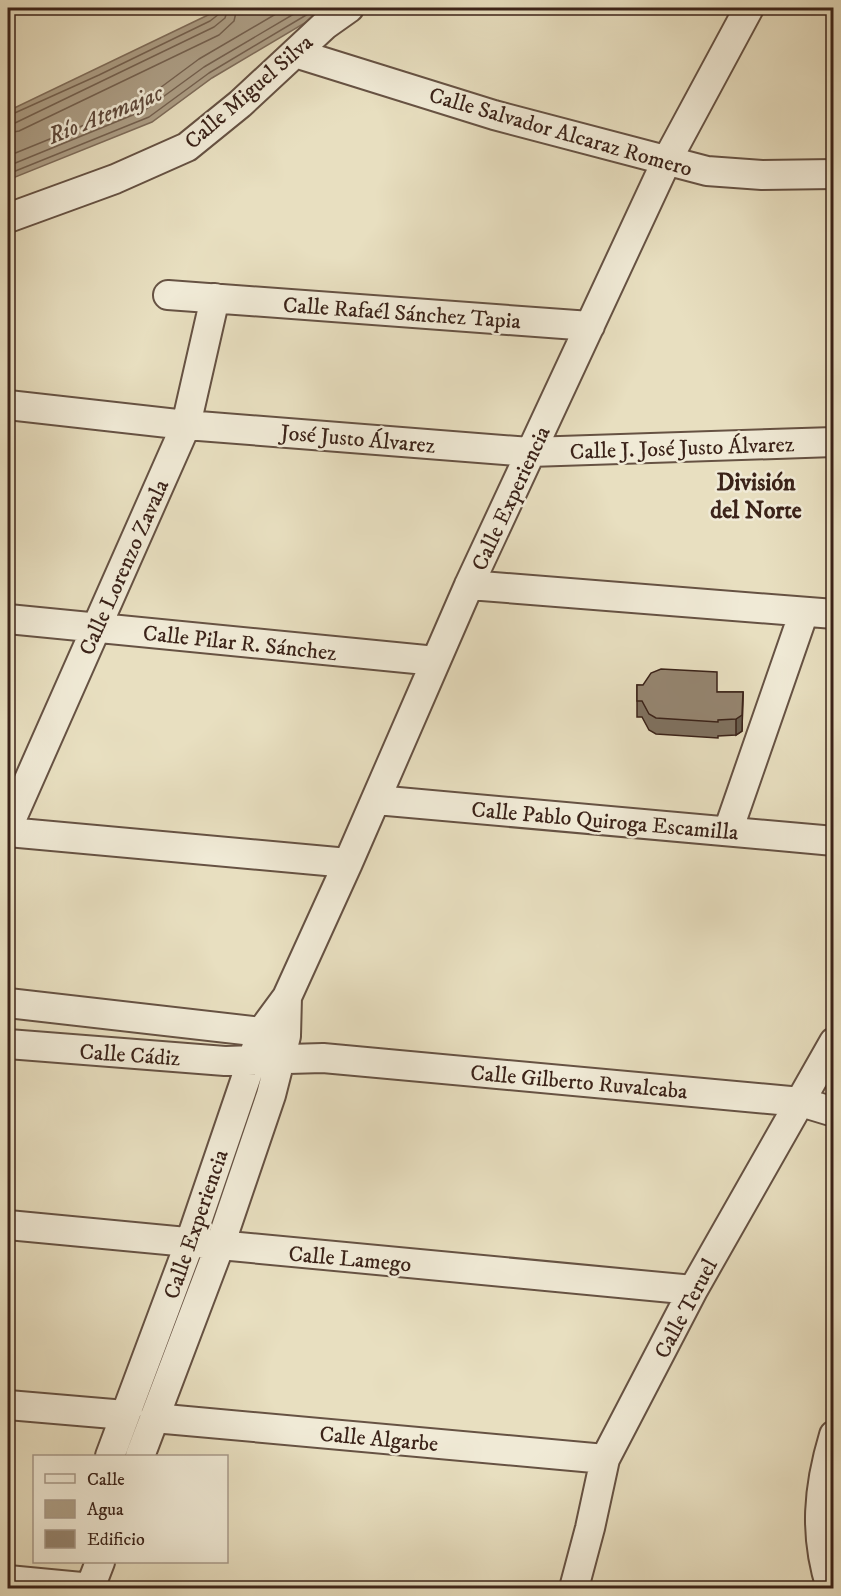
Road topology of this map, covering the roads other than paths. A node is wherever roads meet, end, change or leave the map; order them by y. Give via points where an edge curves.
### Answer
1 (349, 8) edge
2 (748, 8) edge
3 (295, 53) junction
4 (666, 162) junction
5 (834, 174) edge
6 (8, 218) edge
7 (168, 295) dead end
8 (214, 298) junction
9 (590, 326) junction
10 (8, 405) edge
11 (186, 425) junction
12 (834, 442) edge
13 (531, 452) junction
14 (469, 585) junction
15 (804, 612) junction
16 (834, 614) edge
17 (8, 620) edge
18 (96, 628) junction
19 (436, 661) junction
20 (376, 800) junction
21 (8, 827) edge
22 (728, 831) junction
23 (8, 832) edge
24 (834, 841) edge
25 (348, 863) junction
26 (8, 1003) edge
27 (834, 1042) edge
28 (8, 1044) edge
29 (270, 1047) junction
30 (801, 1102) junction
31 (834, 1112) edge
32 (8, 1225) edge
33 (190, 1242) junction
34 (220, 1245) junction
35 (693, 1290) junction
36 (8, 1405) edge
37 (125, 1415) junction
38 (154, 1418) junction
39 (834, 1435) edge
40 (110, 1455) edge
41 (140, 1455) edge
42 (605, 1459) junction
43 (100, 1563) edge
44 (64, 1578) edge
45 (8, 1580) edge
46 (91, 1588) edge
47 (574, 1588) edge
48 (831, 1588) edge

1 - 3 street, Calle Miguel Silva
2 - 4 street, Calle Experiencia
3 - 4 street, Calle Salvador Alcaraz Romero via 494,115
3 - 6 street, Calle Miguel Silva via 187,147 115,179
4 - 5 street, Calle Salvador Alcaraz Romero via 762,176
4 - 9 street, Calle Experiencia
7 - 8 street, Calle Rafaél Sánchez Tapia
8 - 9 street, Calle Rafaél Sánchez Tapia
8 - 11 street, Calle Lorenzo Zavala
9 - 13 street, Calle Experiencia
10 - 11 street
11 - 13 street, José Justo Álvarez
11 - 18 street, Calle Lorenzo Zavala
12 - 13 street, Calle J. José Justo Álvarez
13 - 14 street, Calle Experiencia
14 - 15 street
14 - 19 street, Calle Experiencia
15 - 16 street
15 - 22 street
17 - 18 street, Calle Pilar R. Sánchez
18 - 19 street, Calle Pilar R. Sánchez
18 - 21 street, Calle Lorenzo Zavala
19 - 20 street, Calle Experiencia
20 - 22 street, Calle Pablo Quiroga Escamilla
20 - 25 street, Calle Experiencia
22 - 24 street, Calle Pablo Quiroga Escamilla
23 - 25 street
25 - 29 street, Calle Experiencia via 287,997
26 - 29 street, Calle Gilberto Ruvalcaba
27 - 30 street, Calle Teruel
28 - 29 street, Calle Cádiz via 225,1061
29 - 30 street, Calle Gilberto Ruvalcaba via 322,1058
29 - 33 street, Calle Experiencia
29 - 34 street, Calle Experiencia via 271,1095
30 - 31 street, Calle Gilberto Ruvalcaba
30 - 35 street, Calle Teruel
32 - 33 street, Calle Lamego
33 - 34 street, Calle Lamego
33 - 37 street, Calle Experiencia
34 - 35 street, Calle Lamego
34 - 38 street, Calle Experiencia
35 - 42 street, Calle Teruel
36 - 37 street
37 - 40 street, Calle Experiencia
38 - 41 street, Calle Experiencia
38 - 42 street, Calle Algarbe
39 - 48 street via 823,1470 818,1524
42 - 47 street, Calle Teruel
43 - 46 street
44 - 45 street
44 - 46 street

